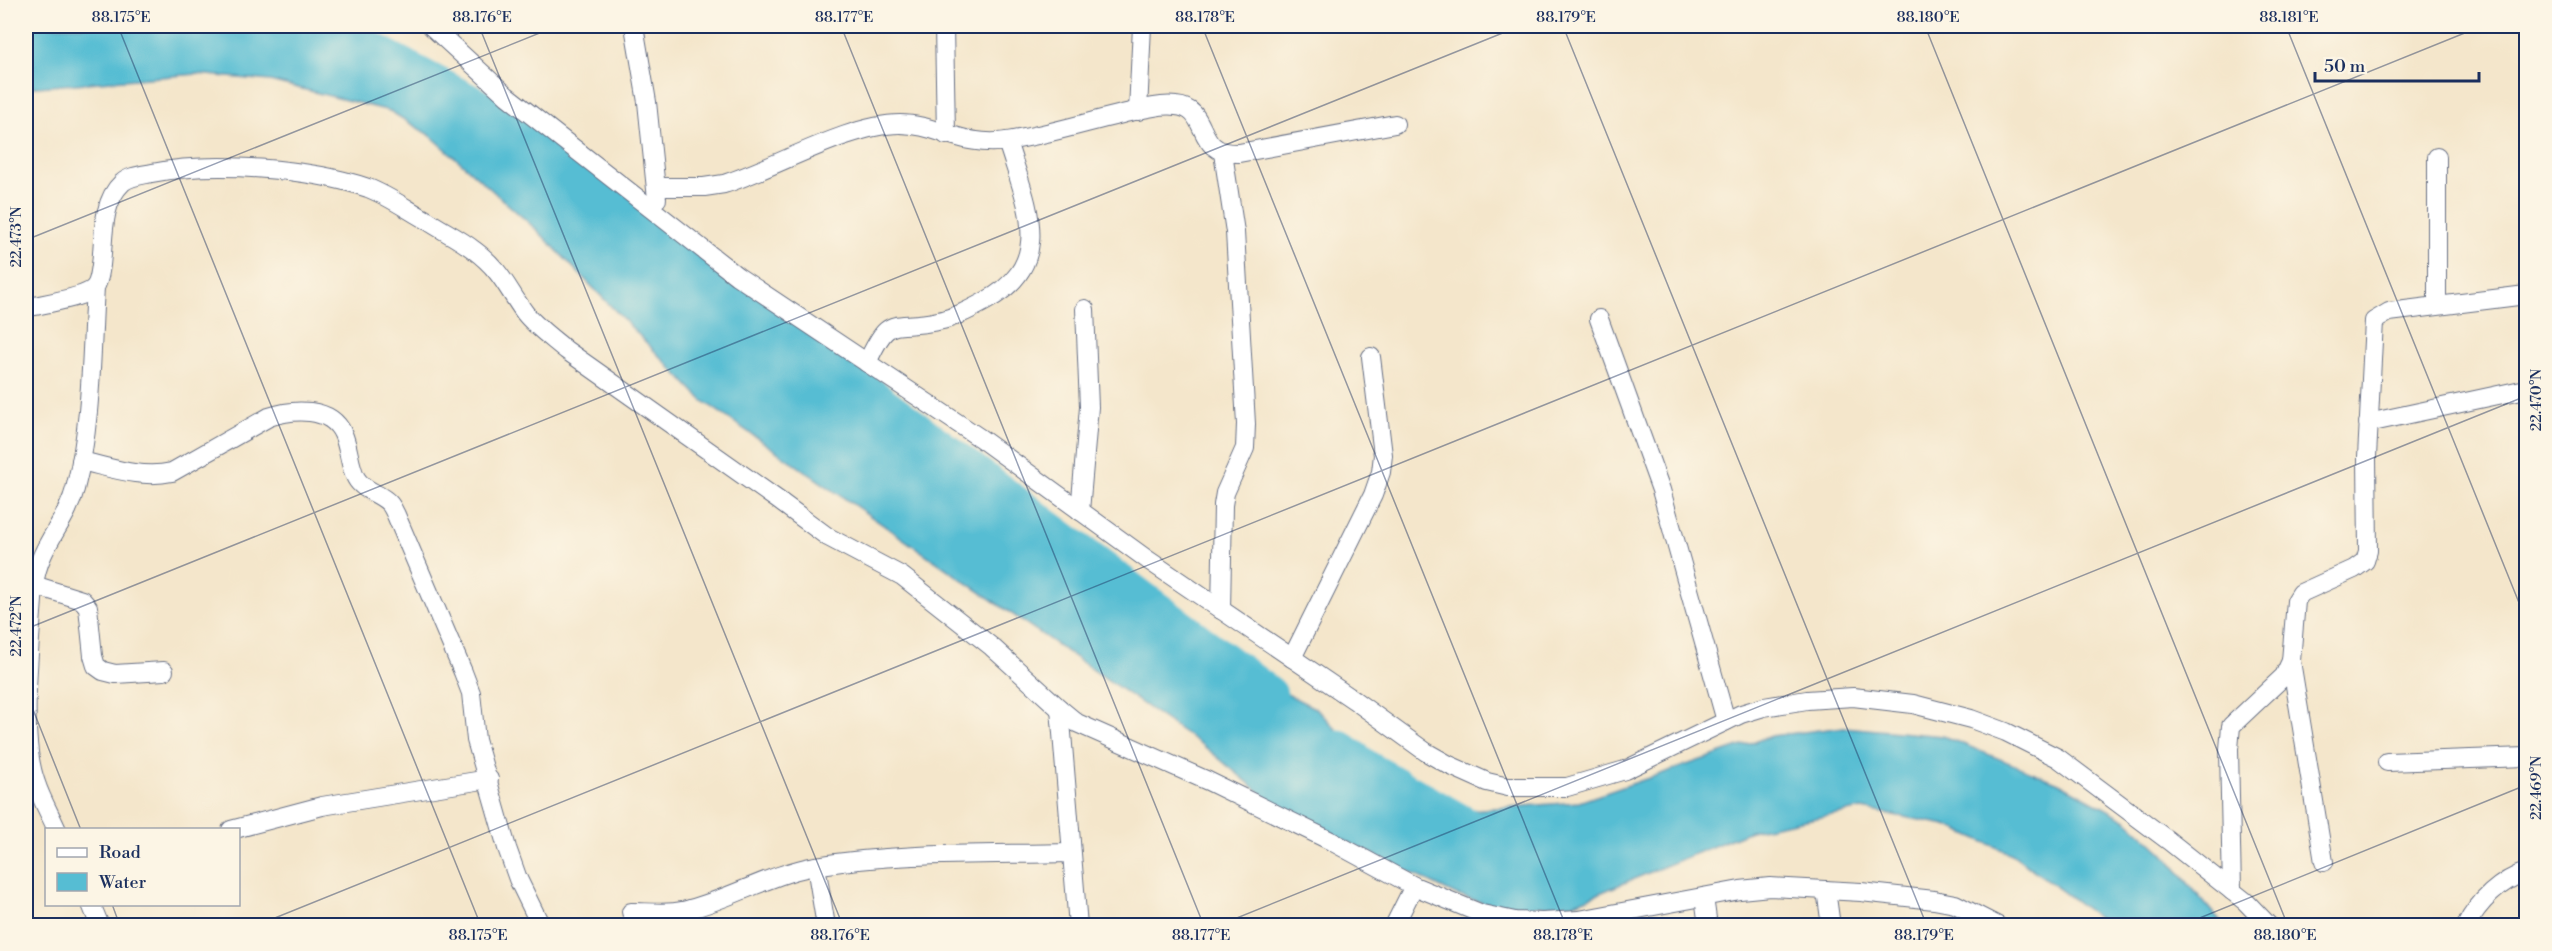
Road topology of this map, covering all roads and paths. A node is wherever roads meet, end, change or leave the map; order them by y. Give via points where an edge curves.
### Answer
1 (431, 26) edge
2 (634, 26) edge
3 (944, 26) edge
4 (1142, 26) edge
5 (1138, 111) junction
6 (1395, 124) dead end
7 (946, 135) junction
8 (1007, 141) junction
9 (1223, 153) junction
10 (2436, 157) dead end
11 (656, 188) junction
12 (658, 213) junction
13 (95, 288) junction
14 (2526, 295) edge
15 (2437, 304) junction
16 (26, 308) edge
17 (1085, 309) dead end
18 (1599, 319) dead end
19 (1371, 357) dead end
20 (867, 363) junction
21 (2526, 389) edge
22 (2368, 423) junction
23 (81, 461) junction
24 (1080, 511) junction
25 (34, 585) junction
26 (1221, 610) junction
27 (1292, 658) junction
28 (2291, 661) junction
29 (164, 671) dead end
30 (1060, 710) junction
31 (1726, 720) junction
32 (2526, 757) edge
33 (2387, 762) dead end
34 (489, 779) junction
35 (56, 828) edge
36 (239, 828) edge
37 (1071, 853) junction
38 (2324, 862) dead end
39 (816, 866) junction
40 (2526, 872) edge
41 (1414, 886) junction
42 (1826, 890) junction
43 (2232, 891) junction
44 (1704, 897) junction
45 (92, 906) edge
46 (631, 912) dead end
47 (538, 920) dead end
48 (100, 926) edge
49 (826, 926) edge
50 (1078, 926) edge
51 (1394, 926) edge
52 (1708, 926) edge
53 (1831, 926) edge
54 (1998, 926) edge
55 (2269, 926) edge
56 (2466, 926) edge

1 - 12 street via 507,96
2 - 11 street
3 - 7 street
4 - 5 street
5 - 8 street
5 - 9 street via 1175,105 1188,108 1215,149
6 - 9 street
7 - 8 street via 984,143
7 - 11 street via 902,124 885,125 724,184
8 - 20 street via 1030,215 1031,243 1024,267 1001,293 949,319 884,330
9 - 26 street via 1235,232 1246,424 1245,448 1223,505
10 - 15 street
11 - 12 street
12 - 20 street via 737,276
13 - 16 street
13 - 23 street
13 - 30 street via 108,206 123,181 136,176 217,166 291,173 370,189 472,248 505,280 525,313 566,350 809,525 902,576 992,647
14 - 15 street
15 - 22 street via 2389,312 2374,321
17 - 24 street via 1089,407
18 - 31 street via 1661,490
19 - 27 street via 1383,455 1381,472
20 - 24 street
21 - 22 street
22 - 28 street via 2365,561 2301,593 2296,601
23 - 25 street via 75,492 42,552
23 - 34 street via 156,476 172,472 286,411 325,416 337,423 344,434 356,478 389,503 396,515 471,693 476,740
24 - 26 street
25 - 29 street via 82,600 88,608 93,656 96,666 103,671
25 - 35 street via 28,749 35,782
26 - 27 street
27 - 31 street via 1426,752 1487,782 1508,787 1567,787 1598,779 1625,770
28 - 38 street
28 - 43 street via 2274,687 2231,726
30 - 37 street
30 - 41 street via 1077,723 1208,781
31 - 43 street via 1764,707 1853,697 1913,704 1971,719 2058,758
32 - 33 street
34 - 36 street via 322,806
34 - 47 street via 514,869
37 - 39 street via 928,856
37 - 50 street
39 - 46 street via 788,872 690,909
39 - 49 street
40 - 56 street via 2494,890
41 - 44 street via 1482,914 1515,921 1606,916
41 - 51 street
42 - 44 street via 1770,887
42 - 53 street
42 - 54 street via 1955,904
43 - 55 street
44 - 52 street
45 - 48 street

